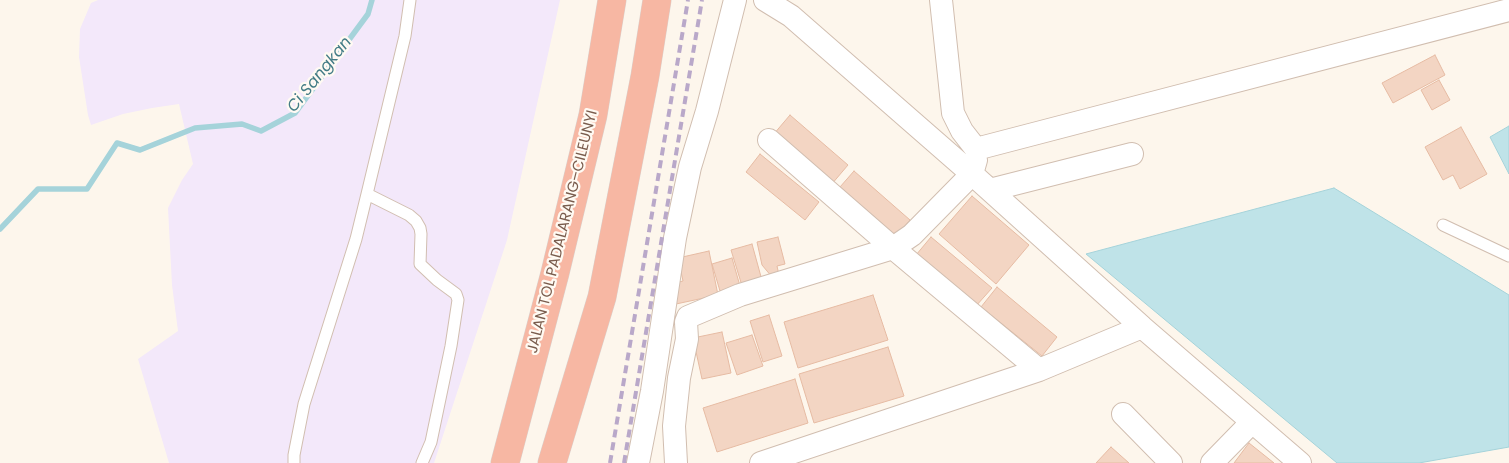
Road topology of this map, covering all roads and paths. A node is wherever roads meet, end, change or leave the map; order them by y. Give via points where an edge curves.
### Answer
1 (410, 0) edge
2 (612, 0) edge
3 (657, 0) edge
4 (735, 0) edge
5 (765, 0) edge
6 (941, 0) edge
7 (1509, 10) edge
8 (769, 140) dead end
9 (976, 149) junction
10 (1132, 154) dead end
11 (972, 174) junction
12 (990, 190) junction
13 (367, 194) junction
14 (1443, 225) dead end
15 (893, 248) junction
16 (1509, 256) edge
17 (1142, 327) junction
18 (1039, 370) junction
19 (517, 413) junction
20 (1123, 414) dead end
21 (1252, 422) junction
22 (294, 463) edge
23 (422, 463) edge
24 (498, 463) edge
25 (505, 463) edge
26 (552, 463) edge
27 (638, 463) edge
28 (676, 463) edge
29 (760, 463) edge
30 (1171, 463) edge
31 (1212, 463) edge
32 (1300, 463) edge

1 - 13 lane via 405,36
2 - 19 highway, JALAN TOL PADALARANG–CILEUNYI via 593,116
3 - 26 highway via 602,297
4 - 27 street via 690,167 675,238
5 - 11 street via 791,16
6 - 9 street via 953,113
7 - 9 street
8 - 15 street
9 - 11 street
10 - 12 street
11 - 12 street
11 - 15 street via 912,235
12 - 17 street
13 - 22 lane via 304,404
13 - 23 lane via 416,221 420,228 420,264 456,294 458,300 431,442
14 - 16 lane
15 - 18 street
15 - 28 street via 740,295 688,317 674,426
17 - 18 street
17 - 21 street
18 - 29 street
19 - 24 highway
19 - 25 highway, JALAN TOL PADALARANG–CILEUNYI
20 - 30 street
21 - 31 street
21 - 32 street

